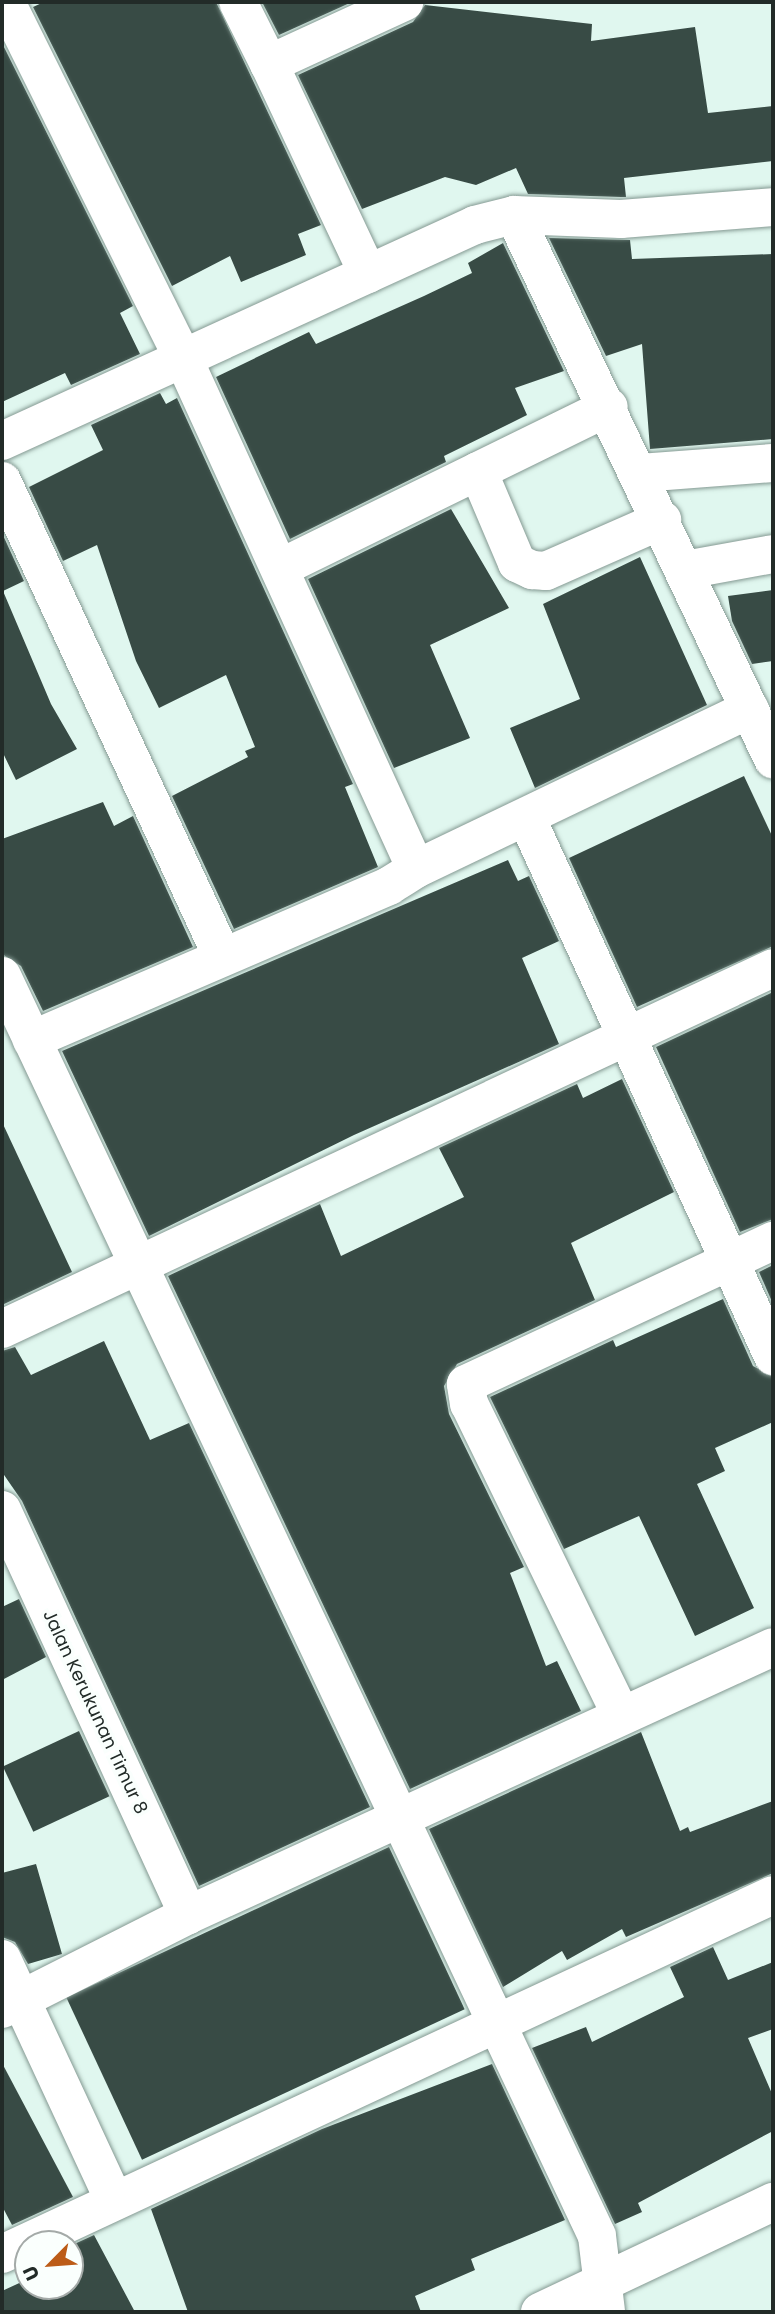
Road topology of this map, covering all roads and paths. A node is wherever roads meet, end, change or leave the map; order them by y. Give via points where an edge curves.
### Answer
1 (6, 2) edge
2 (238, 2) edge
3 (404, 2) edge
4 (269, 64) junction
5 (773, 207) edge
6 (514, 215) junction
7 (368, 274) junction
8 (184, 360) junction
9 (609, 407) junction
10 (2, 441) edge
11 (773, 463) edge
12 (478, 471) junction
13 (640, 473) junction
14 (2, 481) edge
15 (662, 520) junction
16 (773, 554) edge
17 (280, 568) junction
18 (685, 570) junction
19 (750, 709) junction
20 (773, 759) edge
21 (527, 819) junction
22 (416, 869) junction
23 (222, 956) junction
24 (773, 968) edge
25 (2, 976) edge
26 (628, 1039) junction
27 (32, 1040) junction
28 (773, 1241) edge
29 (730, 1257) junction
30 (138, 1264) junction
31 (2, 1329) edge
32 (773, 1356) edge
33 (2, 1510) edge
34 (14, 1569) edge
35 (773, 1647) edge
36 (621, 1715) junction
37 (404, 1821) junction
38 (773, 1895) edge
39 (188, 1915) junction
40 (2, 1959) edge
41 (11, 2003) edge
42 (497, 2025) junction
43 (114, 2200) junction
44 (773, 2202) edge
45 (2, 2254) edge
46 (604, 2298) edge
47 (540, 2312) edge

1 - 8 street
2 - 4 street
3 - 4 street
4 - 7 street
5 - 6 street via 621,219
6 - 7 street via 438,239
6 - 9 street
7 - 8 street
8 - 10 street
8 - 17 street
9 - 12 street
9 - 13 street
11 - 13 street
12 - 15 street via 517,563 532,570 545,571
12 - 17 street
13 - 15 street
14 - 23 street
15 - 18 street
16 - 18 street
17 - 22 street
18 - 19 street
19 - 20 street
19 - 21 street
21 - 22 street
21 - 26 street
22 - 23 street via 389,886
23 - 27 street
24 - 26 street
25 - 27 street
26 - 29 street
26 - 30 street
27 - 30 street
28 - 29 street
29 - 32 street
29 - 36 street via 466,1384 469,1404
30 - 31 street
30 - 37 street
33 - 34 street, Jalan Kerukunan Timur 8
34 - 39 street, Jalan Kerukunan Timur 8
35 - 36 street
36 - 37 street
37 - 39 street
37 - 42 street
38 - 42 street
39 - 41 street
40 - 41 street
41 - 43 street
42 - 43 street
42 - 46 street via 597,2236
43 - 45 street
44 - 46 street
46 - 47 street

